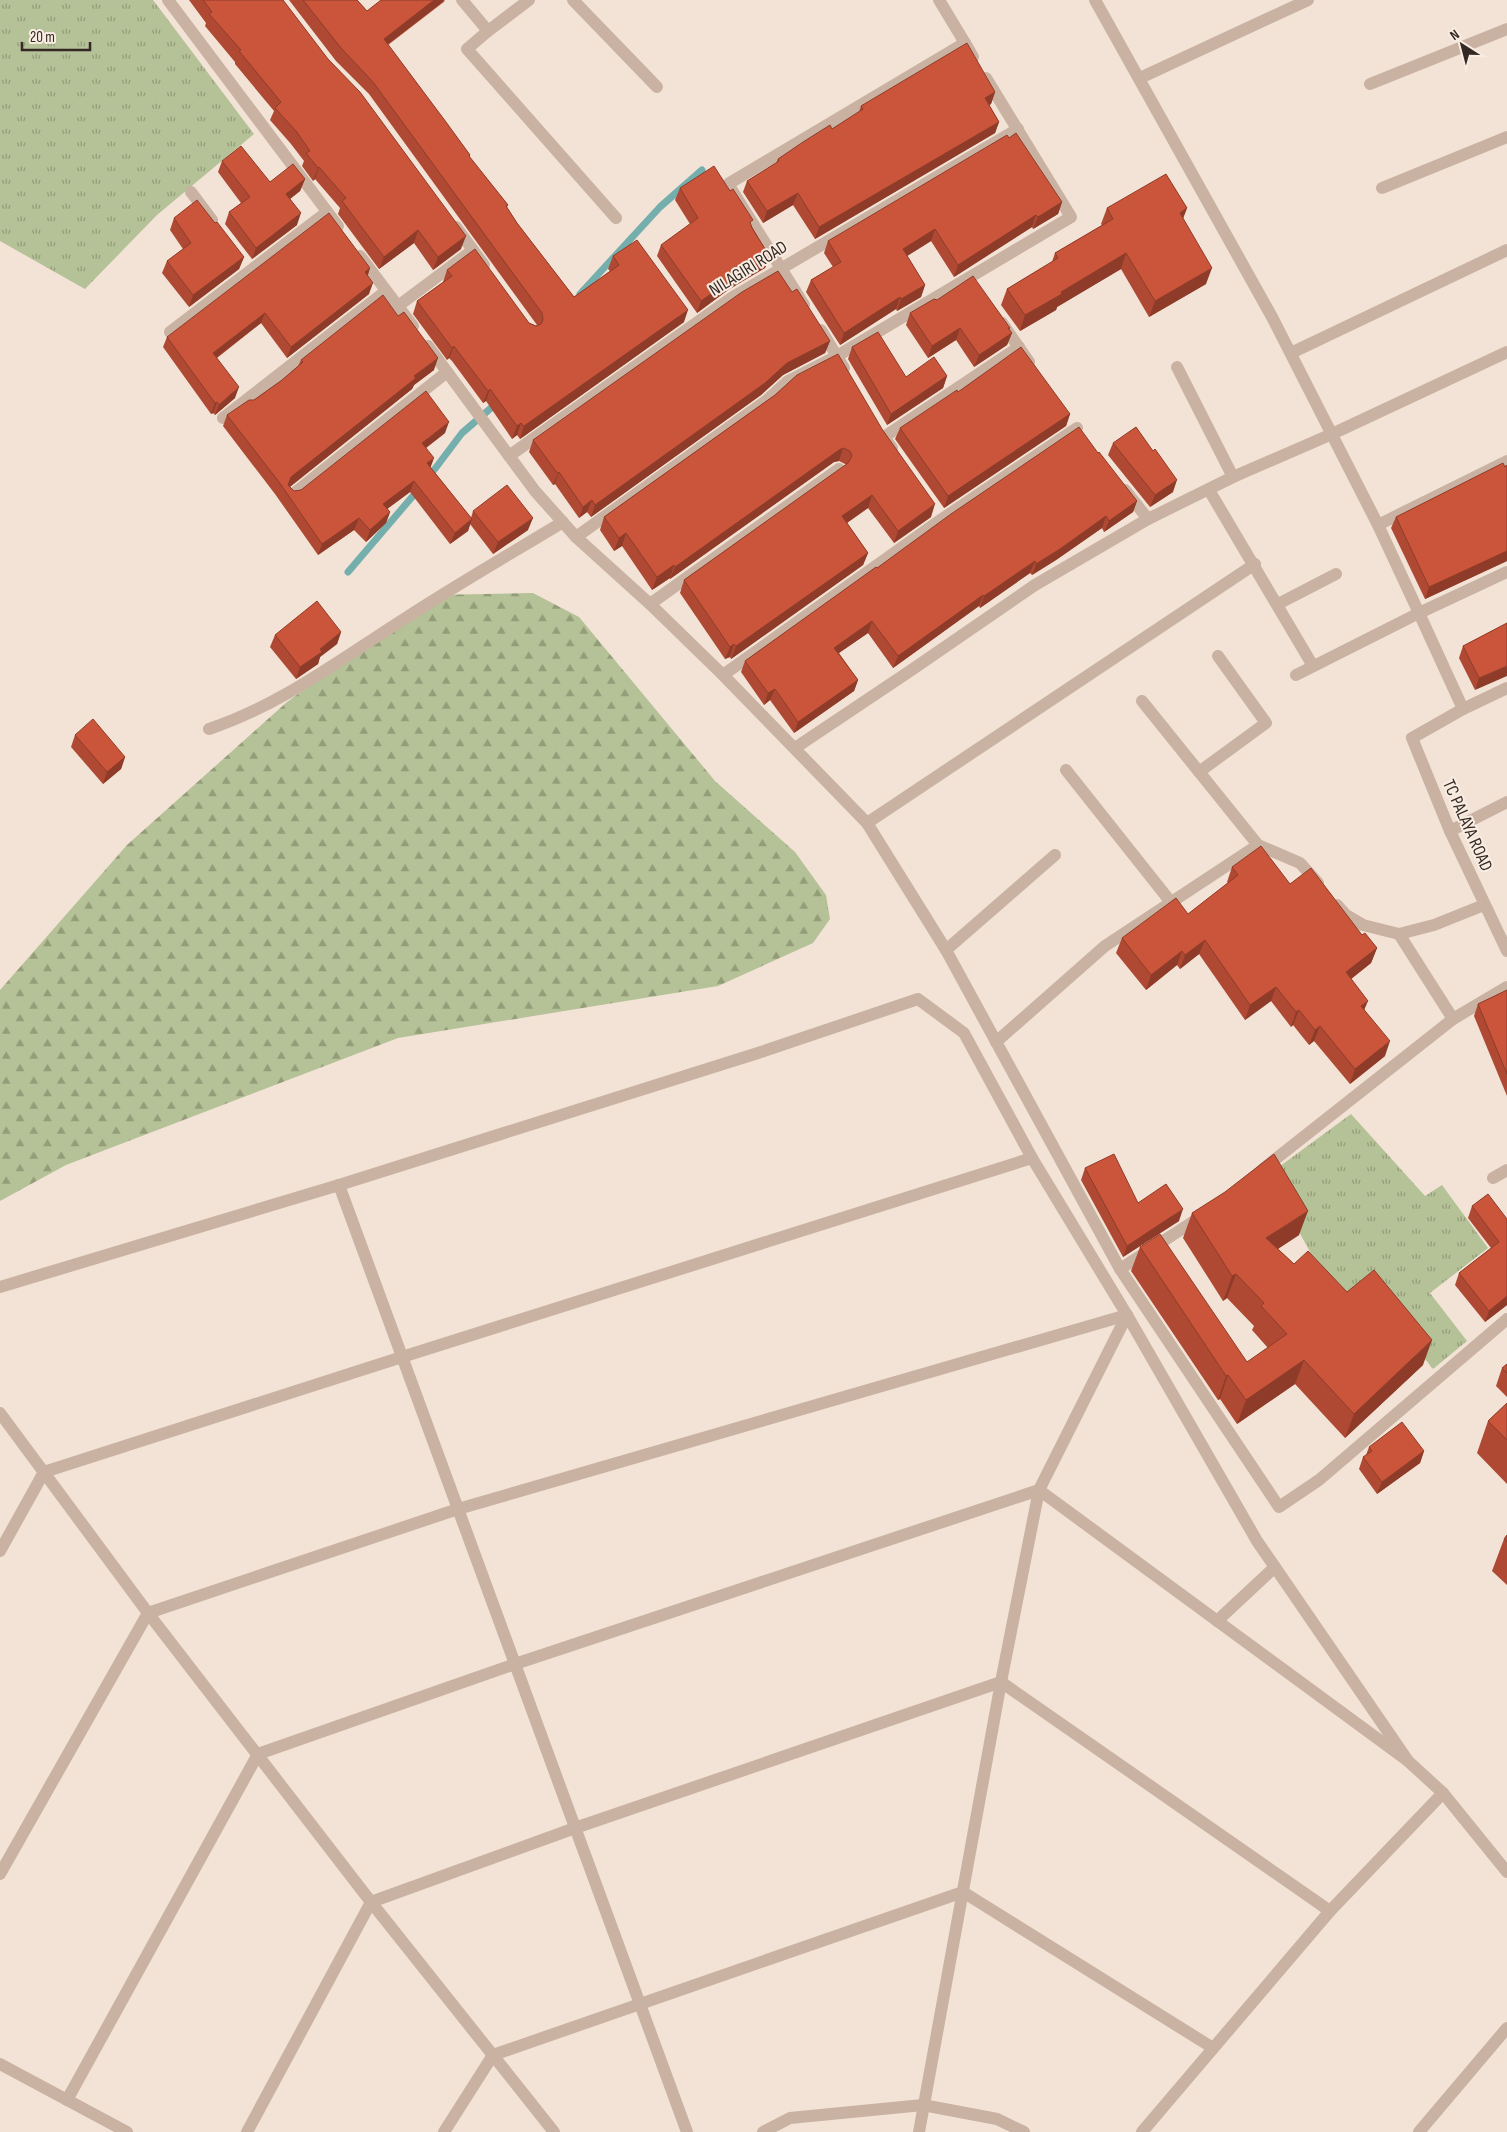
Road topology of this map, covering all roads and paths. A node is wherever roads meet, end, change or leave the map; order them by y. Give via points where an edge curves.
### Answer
1 (168, 0) edge
2 (462, 0) edge
3 (530, 0) edge
4 (573, 0) edge
5 (939, 0) edge
6 (1095, 0) edge
7 (1308, 0) edge
8 (1507, 29) edge
9 (488, 31) junction
10 (964, 43) junction
11 (1140, 78) junction
12 (1370, 84) dead end
13 (657, 87) dead end
14 (1018, 129) junction
15 (1507, 137) edge
16 (1382, 188) dead end
17 (191, 192) dead end
18 (327, 212) junction
19 (450, 218) edge
20 (616, 218) dead end
21 (221, 232) edge
22 (473, 250) junction
23 (1507, 250) edge
24 (781, 268) junction
25 (490, 274) edge
26 (386, 291) junction
27 (398, 306) junction
28 (998, 316) edge
29 (170, 332) edge
30 (1019, 347) junction
31 (1507, 352) edge
32 (1291, 353) junction
33 (837, 356) junction
34 (1177, 367) dead end
35 (1035, 369) edge
36 (447, 372) junction
37 (851, 380) edge
38 (223, 418) dead end
39 (1077, 428) edge
40 (1332, 434) junction
41 (509, 456) junction
42 (900, 459) edge
43 (1507, 461) edge
44 (839, 469) edge
45 (1233, 477) junction
46 (1118, 481) edge
47 (1209, 490) junction
48 (292, 495) edge
49 (1148, 520) junction
50 (563, 522) junction
51 (1378, 525) junction
52 (576, 537) junction
53 (1254, 564) junction
54 (1507, 572) edge
55 (1336, 574) dead end
56 (650, 604) junction
57 (1278, 604) junction
58 (1419, 613) junction
59 (1218, 656) dead end
60 (1313, 666) junction
61 (723, 675) junction
62 (1296, 675) dead end
63 (1507, 688) edge
64 (1142, 701) dead end
65 (1464, 709) junction
66 (209, 729) dead end
67 (795, 748) junction
68 (1066, 770) dead end
69 (1199, 772) junction
70 (1507, 802) edge
71 (867, 823) junction
72 (1450, 831) junction
73 (1258, 845) junction
74 (1055, 855) dead end
75 (1170, 901) junction
76 (1484, 905) junction
77 (1399, 934) junction
78 (1507, 949) edge
79 (946, 950) junction
80 (1507, 987) edge
81 (1453, 1019) junction
82 (996, 1042) junction
83 (1032, 1158) junction
84 (1507, 1170) edge
85 (1493, 1178) dead end
86 (1250, 1180) edge
87 (339, 1185) junction
88 (1211, 1210) edge
89 (1120, 1269) junction
90 (0, 1287) edge
91 (1127, 1315) junction
92 (1507, 1319) edge
93 (402, 1357) junction
94 (0, 1413) edge
95 (44, 1472) junction
96 (1039, 1490) junction
97 (458, 1509) junction
98 (0, 1551) edge
99 (1274, 1567) junction
100 (148, 1613) junction
101 (1217, 1621) junction
102 (515, 1664) junction
103 (1001, 1682) junction
104 (258, 1754) junction
105 (1408, 1761) junction
106 (1443, 1793) junction
107 (575, 1828) junction
108 (1507, 1872) edge
109 (0, 1874) edge
110 (963, 1892) junction
111 (371, 1902) junction
112 (1330, 1911) junction
113 (639, 2003) junction
114 (1507, 2028) edge
115 (1213, 2048) junction
116 (493, 2055) junction
117 (0, 2064) edge
118 (68, 2100) junction
119 (923, 2105) junction
120 (127, 2132) edge
121 (246, 2132) edge
122 (444, 2132) edge
123 (554, 2132) edge
124 (687, 2132) edge
125 (763, 2132) edge
126 (919, 2132) edge
127 (1024, 2132) edge
128 (1142, 2132) edge
129 (1419, 2132) edge

1 - 18 street
2 - 9 street
3 - 9 street
4 - 13 street
5 - 10 street
6 - 11 street
7 - 11 street
8 - 12 street
9 - 20 street via 467,49
10 - 14 street
10 - 24 street via 728,184
11 - 32 street
14 - 24 street, NILAGIRI ROAD
14 - 33 street via 1070,217 974,281
15 - 16 street
17 - 21 street
18 - 26 street
18 - 29 street via 248,267
19 - 22 street
22 - 25 street
22 - 27 street
23 - 32 street
24 - 33 street
24 - 41 street, NILAGIRI ROAD via 692,320
26 - 27 street
26 - 38 street
27 - 36 street
28 - 30 street
30 - 35 street
30 - 42 street via 882,433
31 - 40 street
32 - 40 street
33 - 37 street
33 - 52 street via 788,381 766,401
34 - 45 street
36 - 41 street
36 - 48 street
39 - 61 street via 939,515
40 - 45 street
40 - 51 street
41 - 50 street
43 - 51 street
44 - 56 street
45 - 47 street
46 - 49 street
47 - 49 street
47 - 53 street
49 - 67 street via 1035,585
50 - 52 street
50 - 66 street via 405,618 306,684 238,720
51 - 58 street
52 - 56 street
53 - 57 street
53 - 71 street
54 - 58 street
55 - 57 street
56 - 61 street
57 - 60 street
58 - 60 street
58 - 65 street
59 - 69 street via 1266,723
60 - 62 street
61 - 67 street
63 - 65 street
64 - 69 street
65 - 72 street, TC PALAYA ROAD via 1412,738
67 - 71 street
68 - 75 street
69 - 73 street
70 - 72 street
71 - 79 street
72 - 76 street, TC PALAYA ROAD
73 - 75 street
73 - 77 street via 1300,863 1346,916 1363,925
74 - 79 street
75 - 82 street via 1104,946
76 - 77 street via 1434,926
76 - 78 street, TC PALAYA ROAD
77 - 81 street
79 - 82 street
80 - 81 street
81 - 86 street
82 - 89 street
83 - 87 street via 964,1033 918,999
83 - 91 street
83 - 93 street
84 - 85 street
87 - 90 street
87 - 93 street
88 - 89 street
89 - 92 street via 1279,1507 1319,1480
91 - 96 street
91 - 97 street
91 - 99 street
93 - 95 street
93 - 97 street
94 - 95 street
95 - 98 street
95 - 100 street
96 - 101 street
96 - 102 street
96 - 103 street
97 - 100 street
97 - 102 street
99 - 101 street
99 - 105 street
100 - 104 street
100 - 109 street
101 - 105 street
102 - 104 street
102 - 107 street
103 - 107 street
103 - 110 street
103 - 112 street
104 - 111 street
104 - 118 street
105 - 106 street
106 - 108 street
106 - 112 street
107 - 111 street
107 - 113 street
110 - 113 street
110 - 115 street
110 - 119 street
111 - 116 street
111 - 121 street
112 - 115 street
113 - 116 street
113 - 124 street
114 - 129 street
115 - 128 street
116 - 122 street
116 - 123 street
117 - 118 street
118 - 120 street
119 - 125 street via 790,2118
119 - 126 street
119 - 127 street via 996,2119

